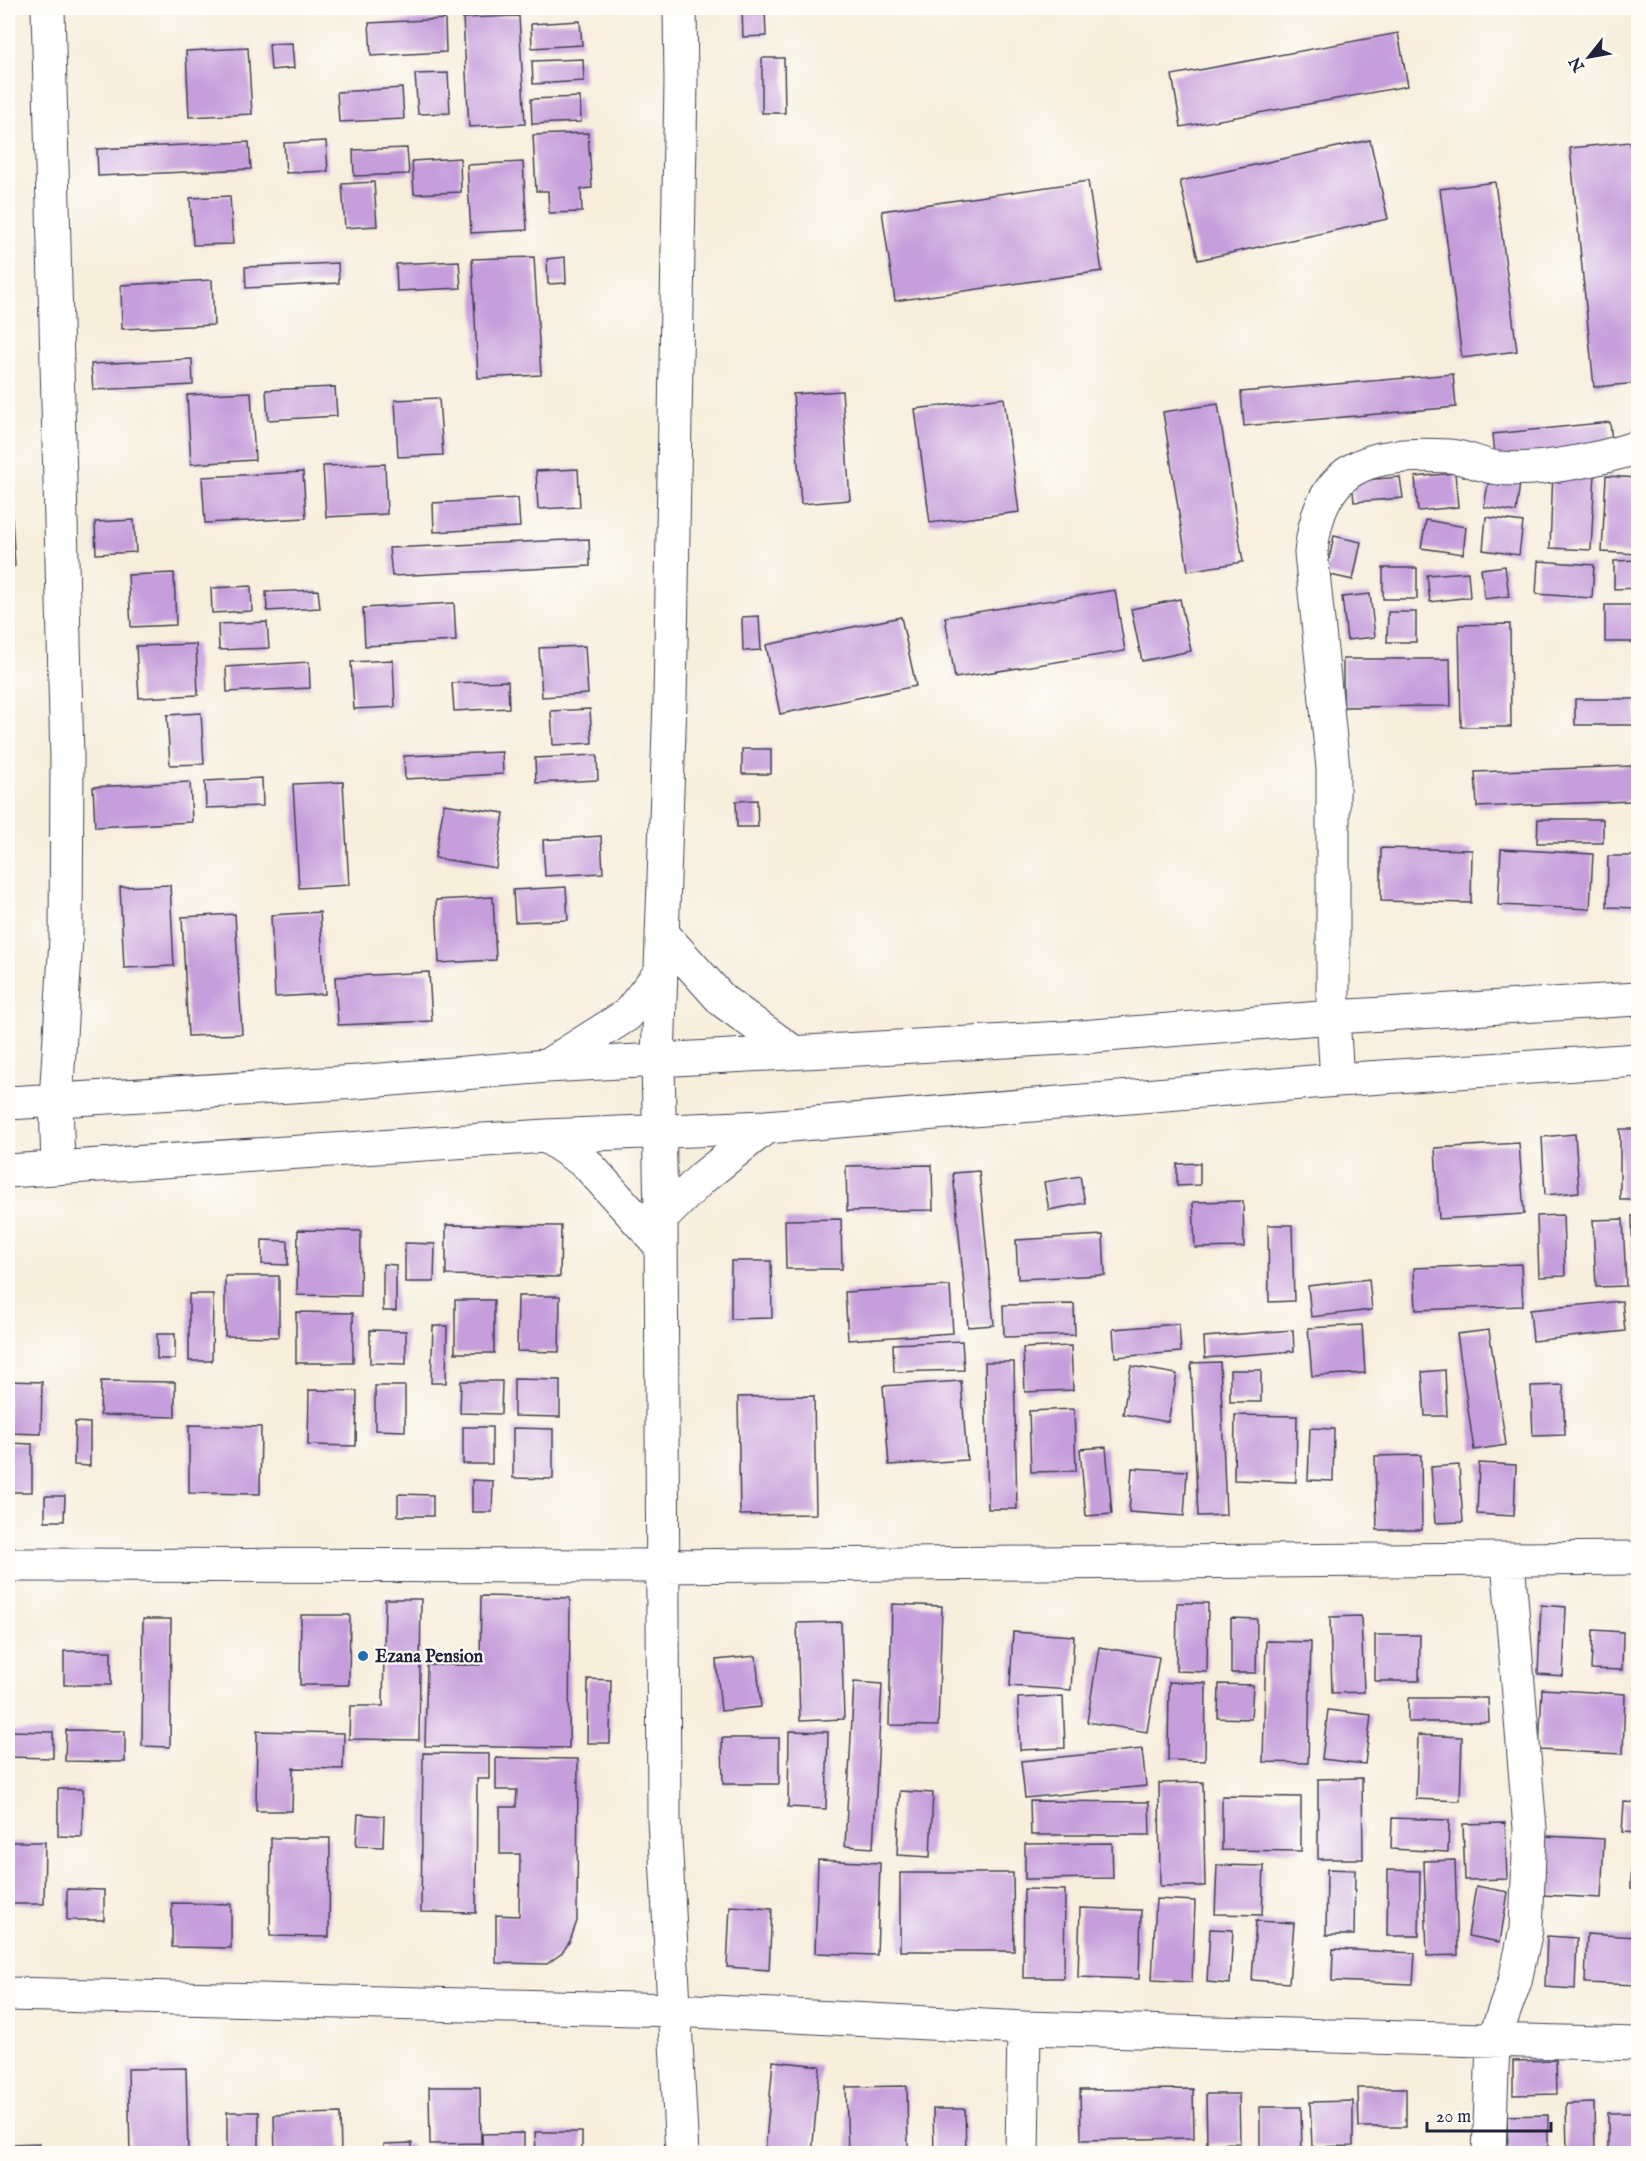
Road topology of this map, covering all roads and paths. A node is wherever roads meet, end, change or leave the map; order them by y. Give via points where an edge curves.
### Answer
1 (48, 8) edge
2 (680, 8) edge
3 (1638, 447) edge
4 (662, 933) junction
5 (661, 972) junction
6 (1638, 999) edge
7 (1333, 1017) junction
8 (793, 1052) junction
9 (657, 1059) junction
10 (1638, 1060) edge
11 (547, 1066) junction
12 (1337, 1080) junction
13 (56, 1100) junction
14 (8, 1102) edge
15 (766, 1127) junction
16 (660, 1130) junction
17 (546, 1136) junction
18 (58, 1168) junction
19 (8, 1171) edge
20 (661, 1232) junction
21 (1638, 1558) edge
22 (1508, 1561) junction
23 (8, 1565) edge
24 (664, 1566) junction
25 (8, 1994) edge
26 (676, 2010) junction
27 (1024, 2028) junction
28 (1493, 2042) junction
29 (1638, 2044) edge
30 (681, 2154) edge
31 (1022, 2154) edge
32 (1489, 2154) edge

1 - 13 street via 67,758 66,939
2 - 4 street via 678,306
3 - 7 street via 1608,457 1498,468 1450,456 1380,460 1354,468 1336,480 1320,505 1313,524 1311,553 1333,768
4 - 5 street
4 - 8 street via 723,1001
5 - 9 street
5 - 11 street via 627,1015
6 - 7 street
7 - 8 street via 1081,1037
7 - 12 street
8 - 9 street
9 - 11 street
9 - 16 street
10 - 12 street
11 - 13 street
12 - 15 street
13 - 14 street
13 - 18 street
15 - 16 street
15 - 20 street via 702,1178
16 - 17 street
16 - 20 street
17 - 18 street
17 - 20 street via 586,1163
18 - 19 street
20 - 24 street
21 - 22 street
22 - 24 street
22 - 28 street via 1530,1829 1530,1872 1526,1930 1515,1982
23 - 24 street
24 - 26 street via 664,1819
25 - 26 street
26 - 27 street
26 - 30 street
27 - 28 street
27 - 31 street
28 - 29 street
28 - 32 street

